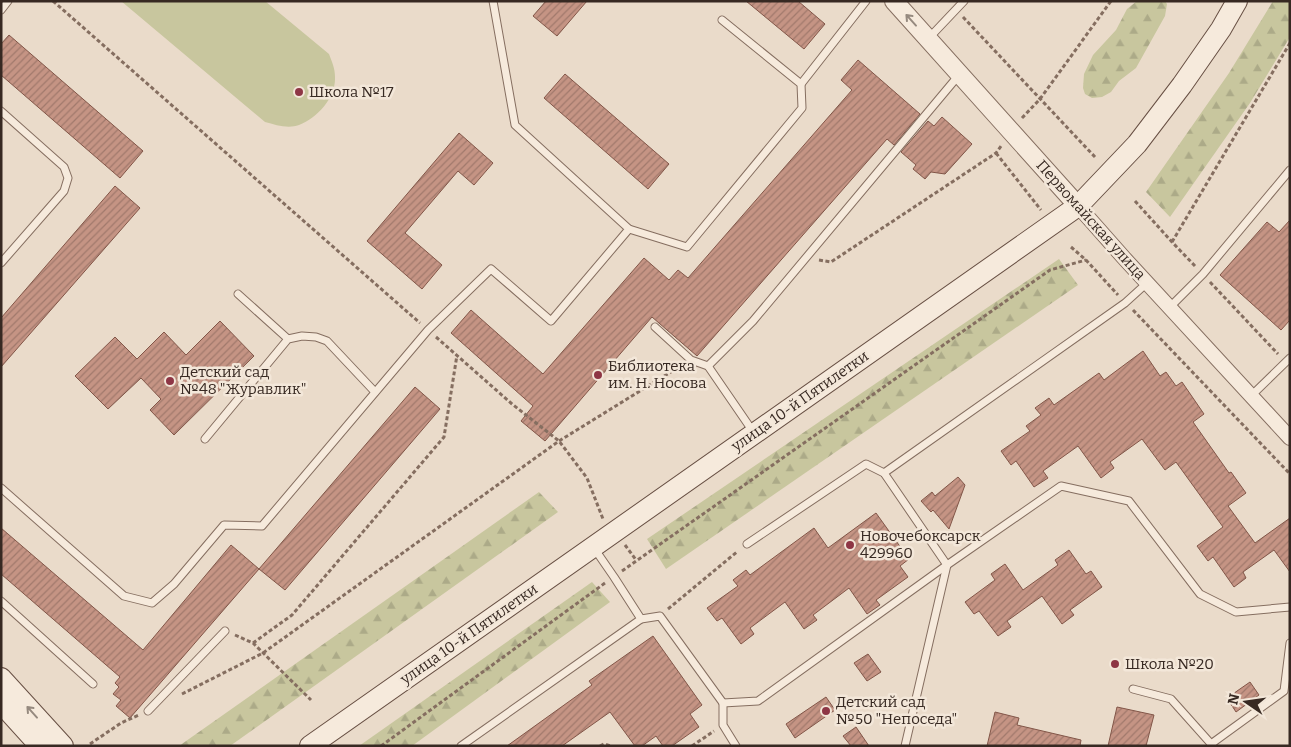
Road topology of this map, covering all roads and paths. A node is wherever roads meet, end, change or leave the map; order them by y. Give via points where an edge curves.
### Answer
1 (8, 1) edge
2 (53, 1) edge
3 (493, 1) edge
4 (866, 1) edge
5 (894, 1) edge
6 (964, 1) edge
7 (1110, 1) edge
8 (1238, 1) edge
9 (1, 10) edge
10 (956, 10) junction
11 (722, 20) dead end
12 (928, 39) junction
13 (1290, 43) edge
14 (959, 74) junction
15 (801, 84) junction
16 (1040, 99) junction
17 (1, 111) edge
18 (1019, 121) dead end
19 (1006, 139) dead end
20 (996, 153) junction
21 (1095, 157) dead end
22 (1290, 170) edge
23 (1078, 206) junction
24 (1041, 210) dead end
25 (629, 230) junction
26 (1172, 242) dead end
27 (1071, 248) dead end
28 (806, 258) junction
29 (1086, 260) junction
30 (1, 263) edge
31 (1148, 283) junction
32 (238, 294) dead end
33 (1125, 303) junction
34 (1170, 307) junction
35 (656, 328) dead end
36 (428, 330) junction
37 (288, 339) junction
38 (457, 355) junction
39 (1290, 358) edge
40 (691, 360) junction
41 (708, 366) junction
42 (375, 392) junction
43 (1251, 396) junction
44 (754, 433) junction
45 (1290, 438) edge
46 (205, 439) dead end
47 (559, 440) junction
48 (884, 473) junction
49 (1290, 474) edge
50 (1, 488) edge
51 (615, 531) junction
52 (746, 544) joint
53 (593, 547) junction
54 (636, 560) junction
55 (948, 565) junction
56 (614, 577) junction
57 (1, 601) edge
58 (1290, 607) edge
59 (660, 616) junction
60 (641, 619) junction
61 (225, 631) joint
62 (253, 643) junction
63 (1290, 643) edge
64 (263, 652) junction
65 (1, 678) edge
66 (93, 684) dead end
67 (1133, 689) dead end
68 (175, 698) dead end
69 (311, 700) dead end
70 (1, 703) edge
71 (723, 703) junction
72 (148, 711) joint
73 (723, 724) junction
74 (90, 744) dead end
75 (1212, 745) edge
76 (40, 746) edge
77 (63, 746) edge
78 (310, 746) edge
79 (381, 746) edge
80 (461, 746) edge
81 (600, 746) edge
82 (611, 746) edge
83 (692, 746) edge
84 (736, 746) edge
85 (905, 746) edge

1 - 9 lane
2 - 36 path
3 - 25 lane via 515,125
4 - 15 lane
12 -> 5 street, Первомайская улица
6 - 10 lane
7 - 16 path
8 - 23 main road, улица 10-й Пятилетки via 1182,85 1142,137
10 - 12 lane
10 - 16 path
11 - 15 lane
12 - 14 street, Первомайская улица
13 - 26 path
14 - 23 street, Первомайская улица
14 - 28 lane
15 - 25 lane via 802,108 687,247
16 - 18 path
16 - 21 path
17 - 30 lane via 64,167 68,178 64,191
19 - 20 path
20 - 24 path
20 - 28 path via 831,262
22 - 34 lane via 1203,274
23 - 31 street, Первомайская улица
23 - 44 main road, улица 10-й Пятилетки
25 - 36 lane via 551,322 491,269
27 - 29 path
28 - 41 lane
29 - 33 path
29 - 54 path via 1050,270
31 - 33 lane
31 - 34 street, Первомайская улица
32 - 37 lane
33 - 48 lane
33 - 49 path
34 - 43 street, Первомайская улица
35 - 40 lane
36 - 38 path
36 - 42 lane
37 - 42 lane via 302,336 327,341
37 - 46 lane
38 - 47 path
38 - 62 path via 444,437 292,615
39 - 43 lane
40 - 41 lane
40 - 47 path
41 - 44 lane
42 - 50 lane via 262,526 224,525 174,584 152,603 124,596
43 - 45 street, Первомайская улица
44 - 51 main road, улица 10-й Пятилетки
47 - 51 path via 588,478 603,519
47 - 64 path
48 - 52 lane via 866,464
48 - 55 lane
51 - 53 main road, улица 10-й Пятилетки
51 - 54 path
52 - 59 path
53 - 56 lane
53 - 78 main road, улица 10-й Пятилетки
54 - 56 path
55 - 58 lane via 1061,486 1129,501 1200,594 1236,612
55 - 71 lane via 758,702
55 - 85 lane
56 - 60 lane
56 - 79 path
57 - 66 lane
59 - 60 lane
59 - 71 lane
60 - 80 lane
61 - 62 path
61 - 72 lane
62 - 64 path
63 - 75 lane via 1284,691
64 - 68 path
64 - 69 path
77 -> 65 main road
67 - 75 lane via 1171,699
70 - 76 main road
71 - 73 lane
72 - 74 path
73 - 83 path
73 - 84 lane
81 - 82 path

